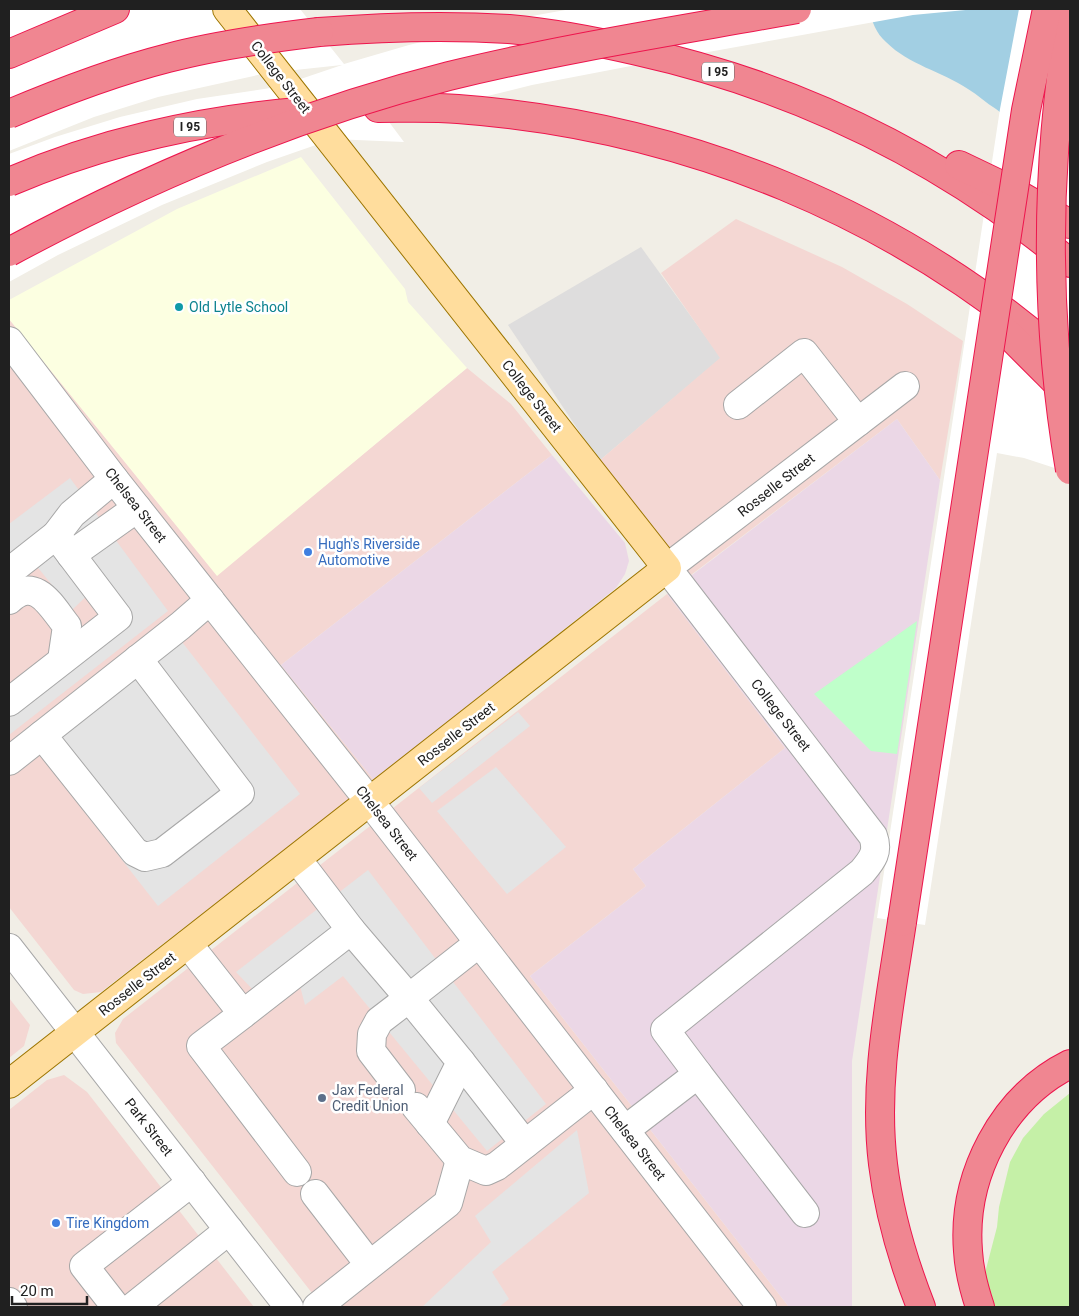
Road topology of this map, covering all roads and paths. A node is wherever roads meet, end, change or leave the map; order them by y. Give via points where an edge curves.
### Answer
1 (115, 9) edge
2 (227, 9) edge
3 (797, 9) edge
4 (1047, 9) edge
5 (1070, 15) edge
6 (9, 54) edge
7 (822, 110) junction
8 (9, 114) edge
9 (9, 182) edge
10 (1070, 224) edge
11 (913, 250) junction
12 (9, 252) edge
13 (1070, 263) edge
14 (9, 341) edge
15 (1070, 365) edge
16 (905, 386) dead end
17 (1070, 397) edge
18 (738, 405) dead end
19 (858, 422) junction
20 (1070, 470) edge
21 (114, 478) junction
22 (137, 508) junction
23 (63, 545) junction
24 (667, 568) junction
25 (9, 572) edge
26 (9, 600) edge
27 (210, 600) junction
28 (138, 659) junction
29 (62, 660) junction
30 (9, 702) edge
31 (42, 735) junction
32 (9, 761) edge
33 (370, 802) junction
34 (297, 859) junction
35 (352, 930) junction
36 (479, 943) junction
37 (188, 944) junction
38 (9, 948) edge
39 (409, 998) junction
40 (243, 1014) junction
41 (75, 1032) junction
42 (461, 1062) junction
43 (1070, 1064) edge
44 (698, 1074) junction
45 (9, 1084) edge
46 (594, 1090) junction
47 (416, 1107) junction
48 (625, 1130) junction
49 (525, 1144) junction
50 (460, 1160) junction
51 (298, 1172) dead end
52 (192, 1182) junction
53 (315, 1194) dead end
54 (805, 1212) dead end
55 (230, 1230) junction
56 (370, 1264) junction
57 (9, 1302) edge
58 (13, 1307) edge
59 (116, 1307) edge
60 (133, 1307) edge
61 (289, 1307) edge
62 (316, 1307) edge
63 (762, 1307) edge
64 (921, 1307) edge
65 (980, 1307) edge

1 - 6 highway
2 - 24 main road, College Street
3 - 12 highway, bridge via 536,56 361,102 234,146 150,181
4 - 64 highway, bridge via 1026,110 881,1073 882,1162 894,1226
5 - 20 highway, bridge via 1058,104 1050,230 1055,364
7 - 8 highway, I 95, bridge via 698,66 599,42 510,30 432,27 319,32 255,40 168,58 83,84
7 - 10 highway via 966,168
7 - 13 highway, I 95 via 902,148 948,176 1016,220
9 - 11 highway, I 95, bridge via 96,151 186,128 268,115 378,108 456,109 591,127 687,151 807,195
11 - 15 highway, I 95 via 991,301
11 - 17 highway via 981,308
14 - 21 street, Chelsea Street
16 - 19 street, Rosselle Street
18 - 19 street via 804,353
19 - 24 street, Rosselle Street
21 - 22 street, Chelsea Street
21 - 23 street via 72,514
22 - 23 street
22 - 27 street, Chelsea Street
23 - 25 street
23 - 29 street via 118,617
24 - 33 main road, Rosselle Street
24 - 44 street, College Street via 873,836 876,850 862,872 665,1030
26 - 29 street via 16,593 28,589 41,593 67,626
27 - 28 street
27 - 33 street, Chelsea Street
28 - 31 street
28 - 31 street via 240,793 162,853 145,857 135,852
29 - 30 street
31 - 32 street
33 - 34 main road, Rosselle Street
33 - 36 street, Chelsea Street
34 - 35 street
34 - 37 main road, Rosselle Street
35 - 39 street
35 - 40 street
36 - 39 street
36 - 46 street, Chelsea Street
37 - 40 street
37 - 41 main road, Rosselle Street
38 - 41 street, Park Street
39 - 42 street
39 - 47 street via 379,1021 372,1034 370,1051
40 - 51 street via 202,1046
41 - 45 main road, Rosselle Street
41 - 52 street, Park Street
42 - 47 street
42 - 49 street
43 - 65 highway via 1037,1086 1014,1109 980,1166 971,1198 968,1251
44 - 48 street
44 - 54 street
46 - 48 street, Chelsea Street
46 - 49 street
47 - 50 street
48 - 63 street, Chelsea Street
49 - 50 street via 486,1171
50 - 56 street via 448,1203
52 - 55 street, Park Street
52 - 59 street via 84,1266
53 - 56 street
55 - 60 street
55 - 61 street, Park Street
56 - 62 street
57 - 58 street

